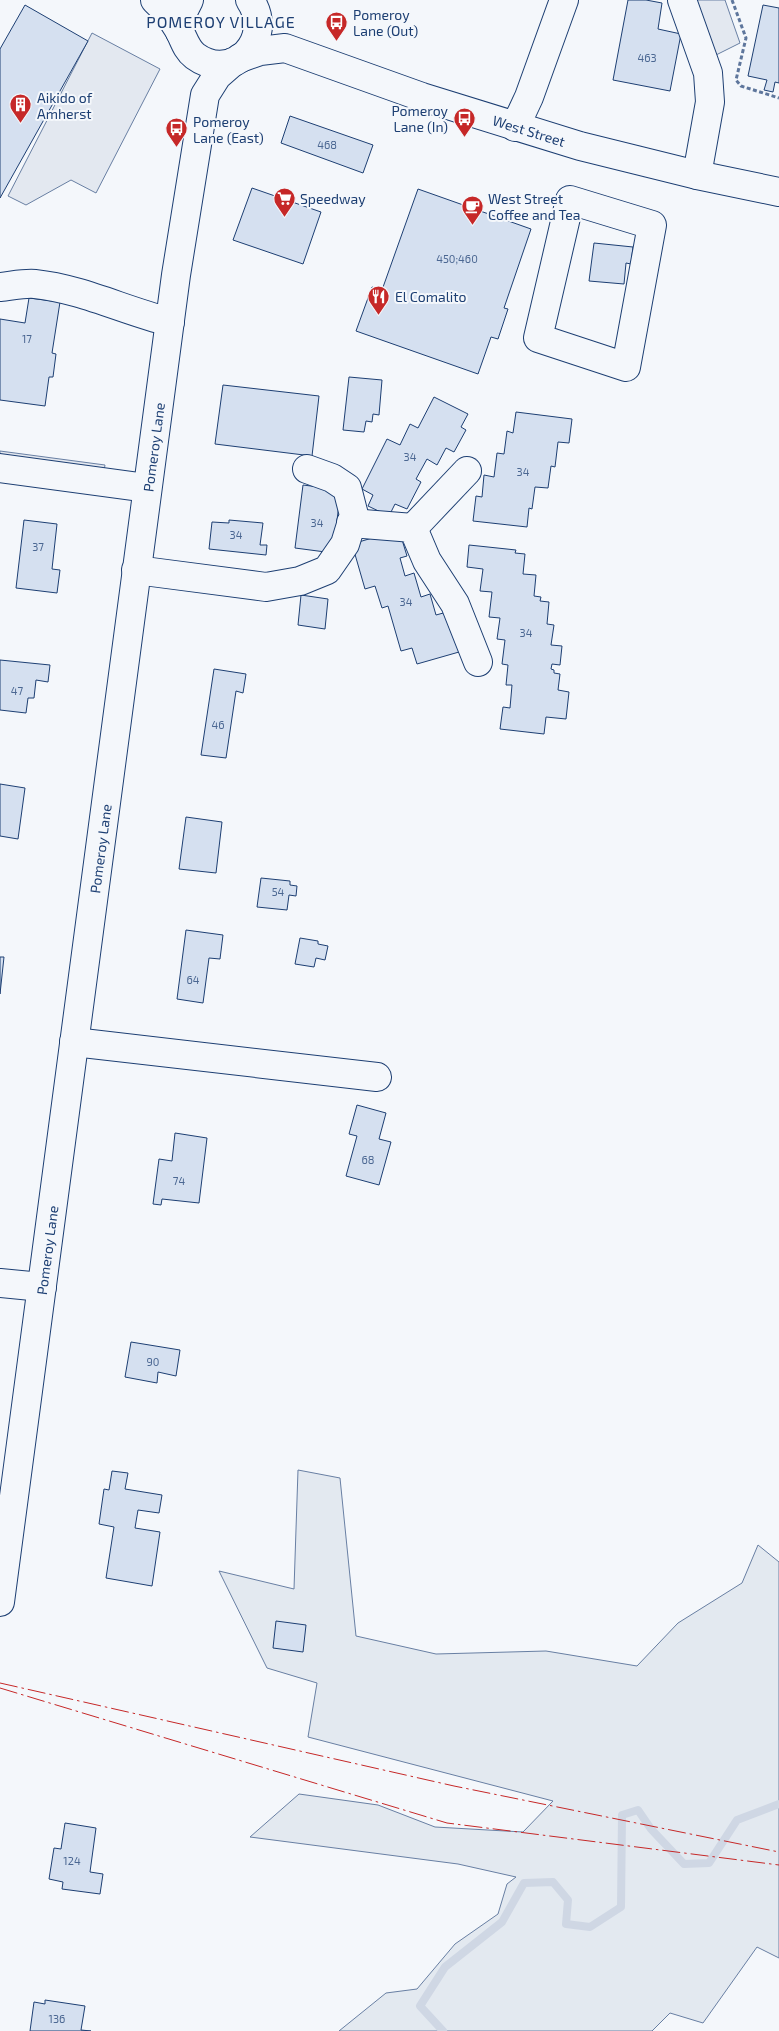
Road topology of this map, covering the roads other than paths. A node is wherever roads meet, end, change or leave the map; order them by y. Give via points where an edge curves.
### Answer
1 (155, 0) edge
2 (189, 0) edge
3 (564, 0) edge
4 (682, 0) edge
5 (254, 6) edge
6 (184, 40) junction
7 (285, 48) junction
8 (236, 60) junction
9 (205, 95) junction
10 (514, 127) junction
11 (697, 175) junction
12 (779, 192) edge
13 (570, 200) joint
14 (0, 288) edge
15 (170, 322) junction
16 (0, 468) edge
17 (307, 469) dead end
18 (467, 471) dead end
19 (147, 488) junction
20 (351, 523) junction
21 (413, 528) junction
22 (136, 570) junction
23 (478, 662) dead end
24 (74, 1042) junction
25 (377, 1077) dead end
26 (0, 1283) edge
27 (42, 1287) junction
28 (0, 1602) edge

1 - 6 street, West Street via 167,11
2 - 6 street via 180,18
3 - 10 street via 529,97
4 - 11 street via 708,73 710,102
5 - 7 street, West Street via 268,30
5 - 8 street, West Street via 259,21 257,38 254,45
6 - 8 street, West Street via 194,55 206,62 219,64
6 - 9 street, Pomeroy Lane
7 - 8 street, West Street via 260,51
7 - 10 street, West Street
8 - 9 street, Pomeroy Lane via 217,76
9 - 15 street, Pomeroy Lane
10 - 11 street, West Street
11 - 12 street, West Street
13 - 13 street via 652,225 626,367 538,338
14 - 15 street via 34,284 87,295 137,314
15 - 19 street, Pomeroy Lane
16 - 19 street
17 - 20 street via 332,478 347,488 354,515
18 - 21 street
19 - 22 street, Pomeroy Lane
20 - 21 street
20 - 22 street via 345,544 327,570 300,581 266,587
21 - 23 street via 427,561 455,604
22 - 24 street, Pomeroy Lane
24 - 25 street
24 - 27 street, Pomeroy Lane
26 - 27 street
27 - 28 street, Pomeroy Lane

